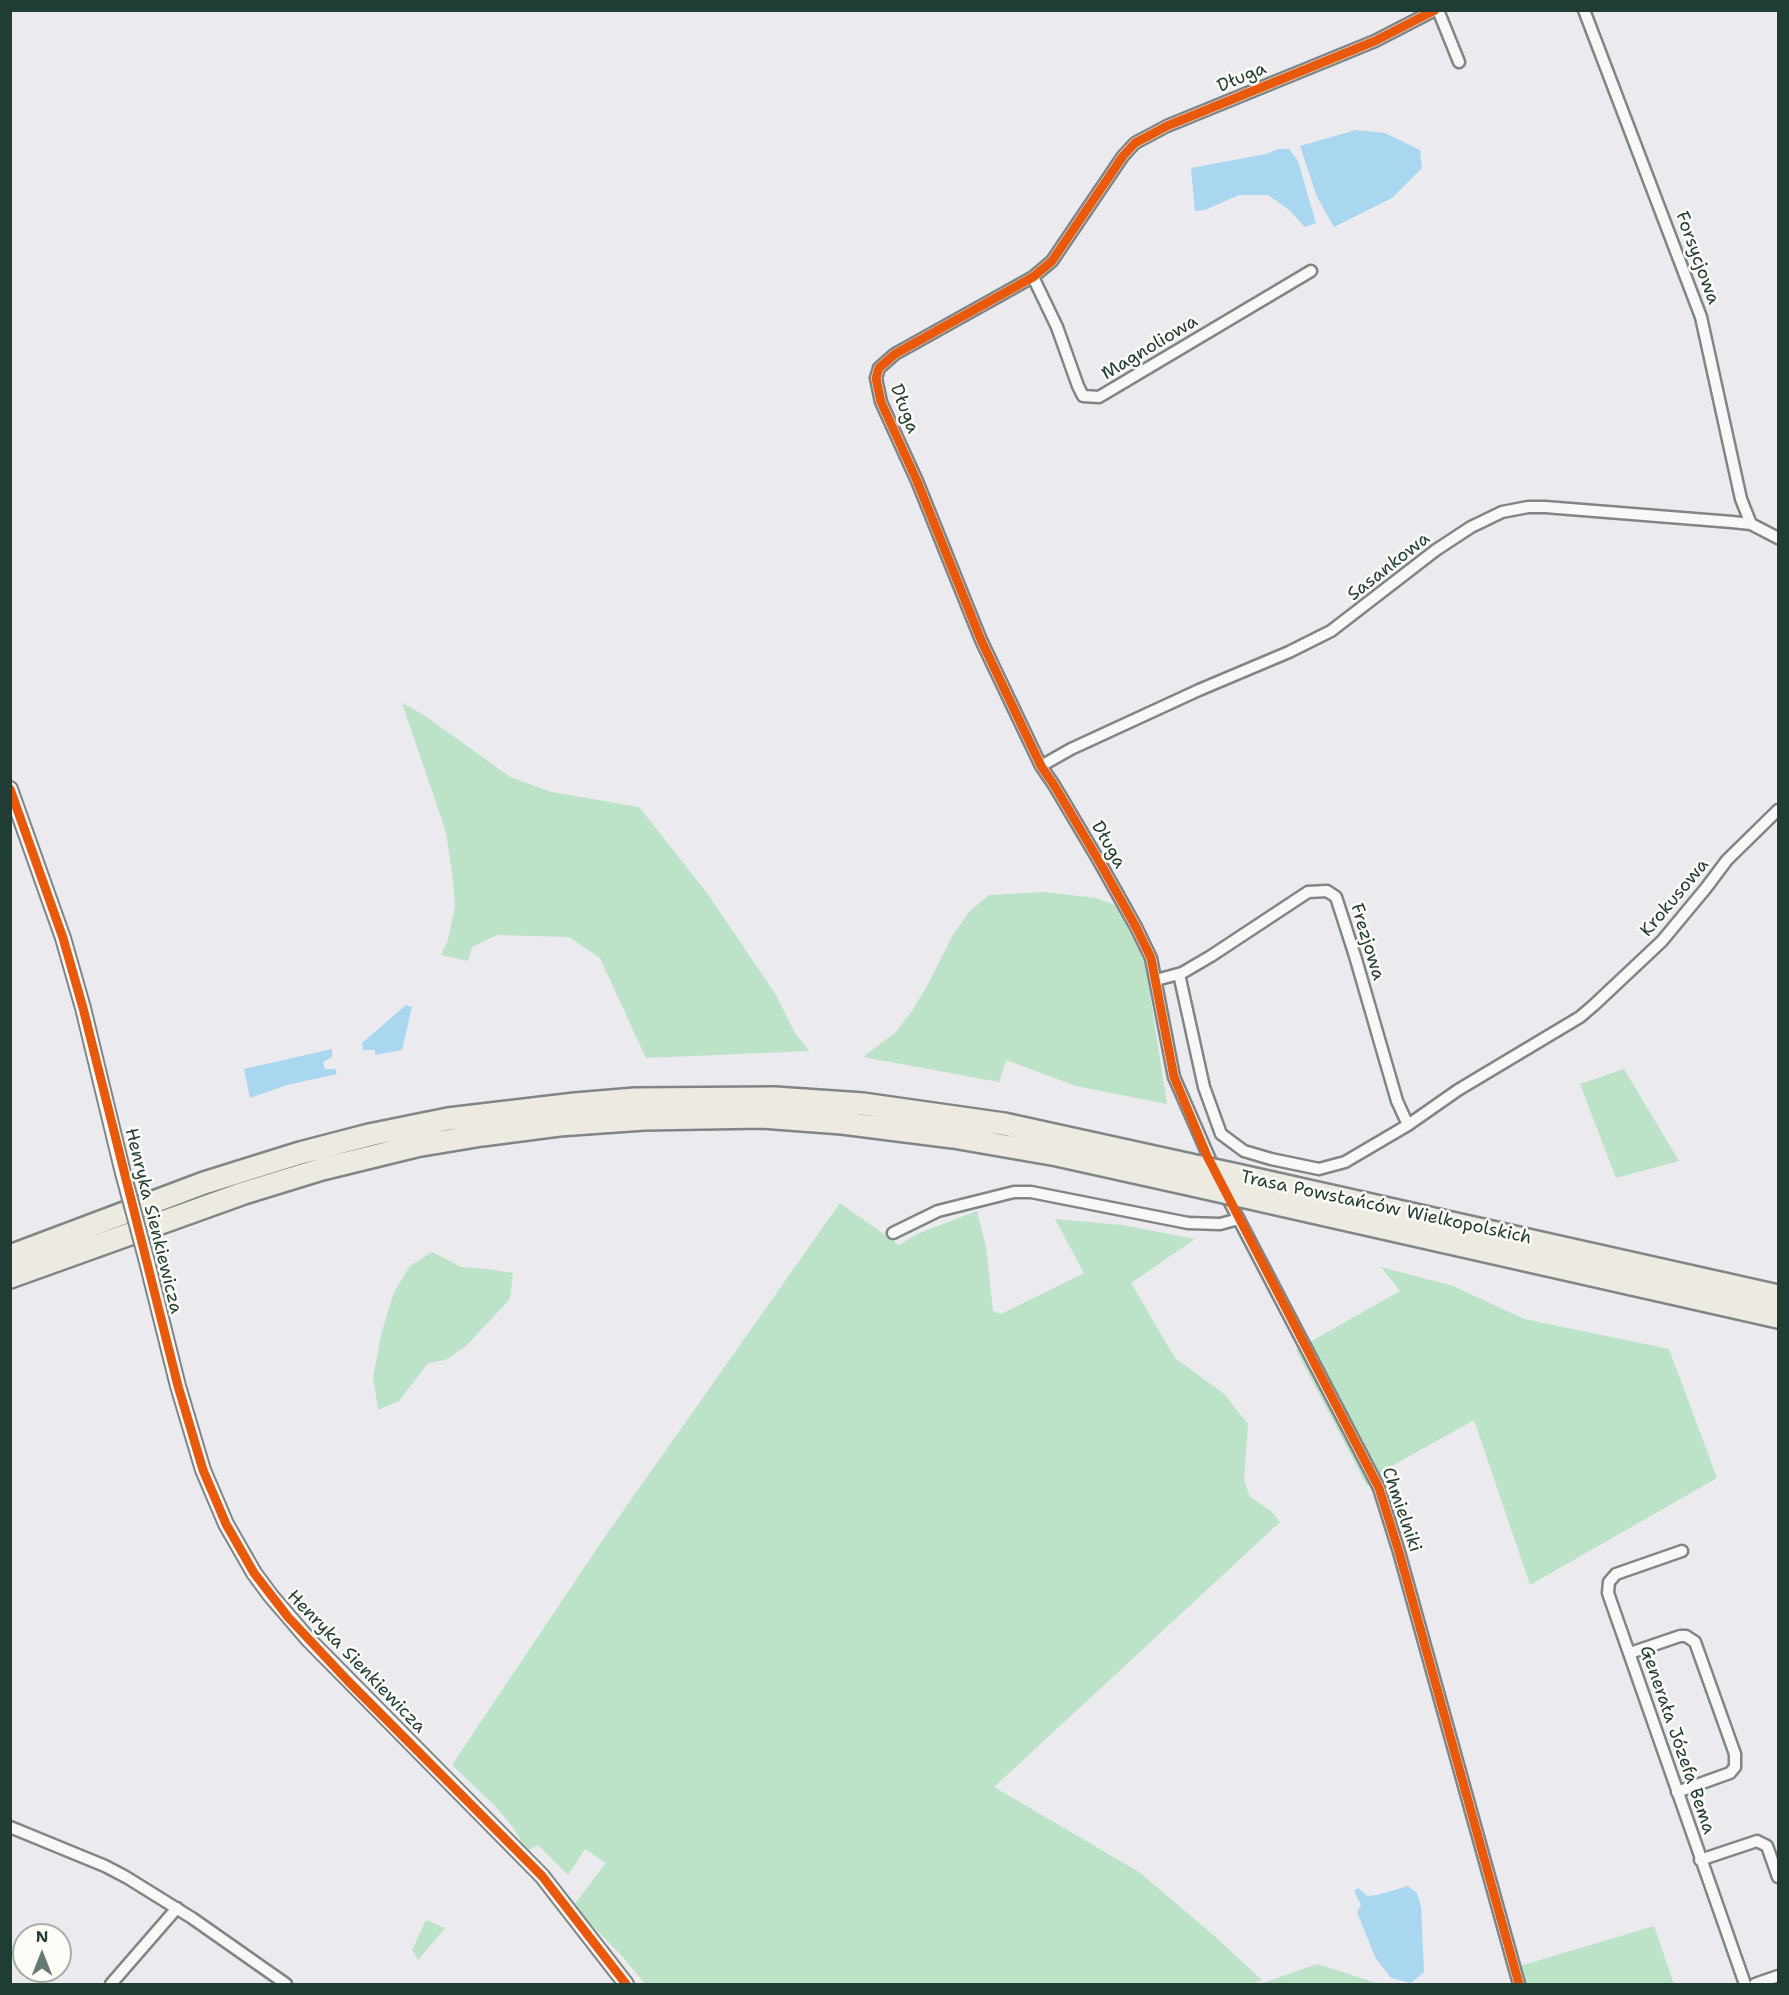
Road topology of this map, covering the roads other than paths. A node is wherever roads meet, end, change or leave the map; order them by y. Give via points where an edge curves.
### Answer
1 (1436, 10) edge
2 (1584, 10) edge
3 (1459, 62) dead end
4 (1311, 271) dead end
5 (1033, 277) junction
6 (1751, 525) junction
7 (1779, 538) edge
8 (1041, 766) junction
9 (10, 789) edge
10 (1779, 810) edge
11 (1179, 974) junction
12 (1156, 980) junction
13 (1174, 1077) joint
14 (1408, 1125) junction
15 (1198, 1176) junction
16 (1237, 1185) junction
17 (1239, 1219) junction
18 (893, 1233) dead end
19 (10, 1256) edge
20 (10, 1277) edge
21 (1779, 1296) edge
22 (1779, 1317) edge
23 (1682, 1551) dead end
24 (1629, 1653) junction
25 (1677, 1792) junction
26 (10, 1827) edge
27 (1700, 1860) junction
28 (1779, 1877) edge
29 (177, 1908) junction
30 (1779, 1976) edge
31 (111, 1984) edge
32 (286, 1984) edge
33 (626, 1984) edge
34 (1519, 1984) edge
35 (1745, 1984) edge
36 (1755, 1984) edge

1 - 3 street
1 - 5 street, Długa via 1375,41 1136,142 1052,261
2 - 6 street, Forsycjowa via 1701,317 1741,499
4 - 5 street, Magnoliowa via 1099,397 1083,396
5 - 8 street, Długa via 895,354 879,368 876,378 881,402 981,640
6 - 7 street, Sasankowa
6 - 8 street, Sasankowa via 1545,507 1502,512 1436,550 1331,631
8 - 12 street, Długa via 1136,927
9 - 33 street, Henryka Sienkiewicza, bridge via 63,938 178,1386 200,1462 226,1524 254,1573 308,1639 542,1876
10 - 14 street, Krokusowa via 1727,860 1662,941 1580,1017 1458,1090
11 - 12 street, Frezjowa
11 - 14 street, Krokusowa via 1204,1087 1221,1134 1244,1151 1319,1169 1346,1162
11 - 14 street, Frezjowa via 1308,892 1327,891 1336,897 1397,1101
12 - 13 street, Długa
13 - 17 street, Chmielniki
15 - 16 highway, Trasa Powstańców Wielkopolskich, bridge
15 - 19 highway, Trasa Powstańców Wielkopolskich via 1004,1124 863,1104 775,1098 575,1104 448,1119 300,1153 204,1183
15 - 20 highway, Trasa Powstańców Wielkopolskich via 842,1123 762,1117 559,1125 416,1146 322,1169
16 - 21 highway, Trasa Powstańców Wielkopolskich
16 - 22 highway, Trasa Powstańców Wielkopolskich
17 - 18 street via 1220,1224 1188,1223 1014,1192 938,1211
17 - 34 street, Chmielniki via 1379,1488
23 - 24 street, Generała Józefa Bema via 1616,1574 1609,1582 1608,1593
24 - 25 street, Generała Józefa Bema
24 - 25 street via 1680,1636 1695,1642 1735,1754 1735,1767 1730,1773
25 - 27 street, Generała Józefa Bema
26 - 29 street via 105,1866
27 - 28 street via 1757,1841 1767,1846
27 - 35 street, Generała Józefa Bema
29 - 31 street
29 - 32 street
30 - 36 street

